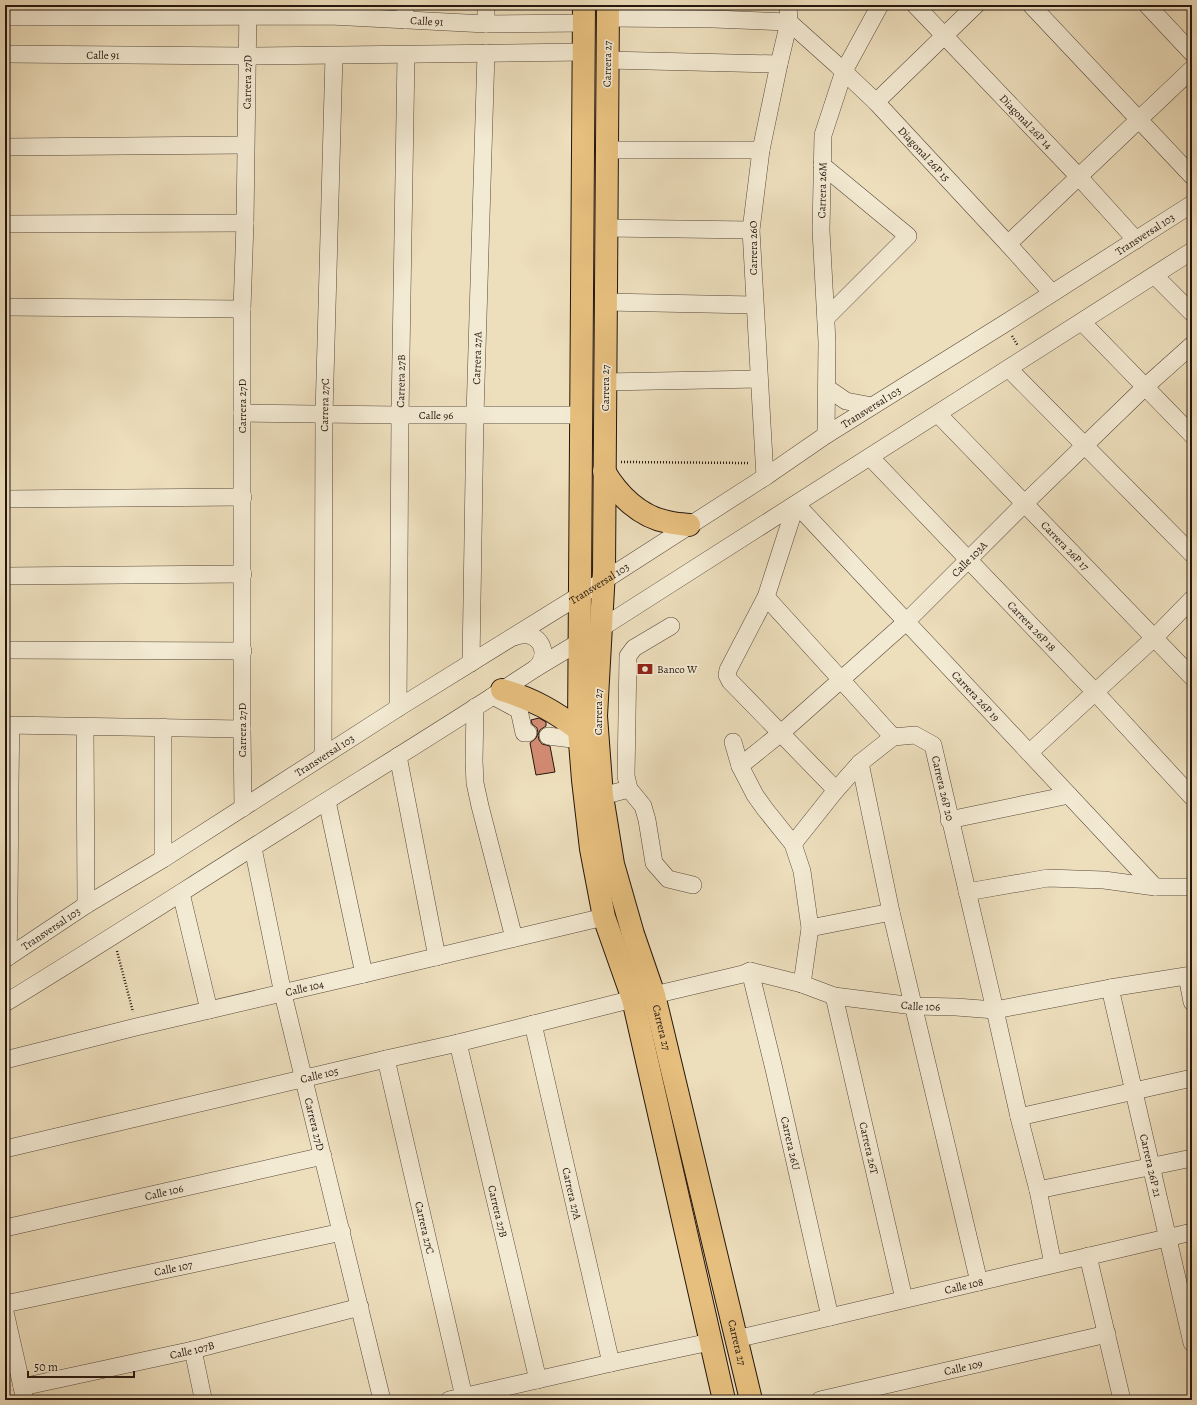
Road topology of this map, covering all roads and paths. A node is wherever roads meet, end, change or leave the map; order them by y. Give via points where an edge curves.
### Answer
1 (486, 5) edge
2 (788, 5) edge
3 (880, 5) edge
4 (915, 5) edge
5 (976, 5) edge
6 (1031, 5) edge
7 (1147, 5) edge
8 (248, 11) edge
9 (330, 11) edge
10 (404, 12) edge
11 (608, 12) edge
12 (714, 12) edge
13 (5, 17) edge
14 (578, 17) edge
15 (789, 22) junction
16 (486, 24) junction
17 (944, 35) junction
18 (574, 52) junction
19 (486, 53) junction
20 (1192, 53) edge
21 (5, 54) edge
22 (406, 55) junction
23 (247, 56) junction
24 (334, 56) junction
25 (607, 60) junction
26 (779, 64) junction
27 (841, 68) junction
28 (1192, 69) edge
29 (876, 102) junction
30 (1140, 119) junction
31 (245, 145) junction
32 (5, 147) edge
33 (607, 150) junction
34 (761, 150) junction
35 (822, 165) junction
36 (1192, 176) edge
37 (1079, 177) junction
38 (1192, 204) edge
39 (245, 223) junction
40 (5, 224) edge
41 (606, 228) junction
42 (751, 230) junction
43 (1136, 240) junction
44 (1008, 244) junction
45 (1192, 251) edge
46 (1155, 276) junction
47 (1052, 294) junction
48 (606, 302) junction
49 (754, 305) junction
50 (5, 307) edge
51 (242, 309) junction
52 (1192, 313) edge
53 (826, 318) junction
54 (1082, 322) junction
55 (1004, 324) junction
56 (1192, 345) edge
57 (1026, 358) junction
58 (1009, 369) junction
59 (759, 379) junction
60 (605, 382) junction
61 (1145, 387) junction
62 (827, 388) junction
63 (872, 406) junction
64 (242, 413) junction
65 (324, 414) junction
66 (582, 414) junction
67 (938, 414) junction
68 (476, 415) junction
69 (400, 416) junction
70 (826, 435) junction
71 (1192, 435) edge
72 (1085, 446) junction
73 (870, 457) junction
74 (604, 467) junction
75 (765, 470) junction
76 (242, 496) junction
77 (5, 499) edge
78 (796, 504) junction
79 (1024, 504) junction
80 (690, 525) junction
81 (1192, 554) edge
82 (968, 560) junction
83 (243, 574) junction
84 (5, 576) edge
85 (603, 581) junction
86 (581, 594) junction
87 (766, 597) junction
88 (1192, 599) edge
89 (906, 622) junction
90 (671, 626) dead end
91 (601, 628) junction
92 (514, 636) junction
93 (1154, 638) junction
94 (581, 641) junction
95 (5, 650) edge
96 (243, 651) junction
97 (471, 663) junction
98 (536, 668) junction
99 (1192, 677) edge
100 (841, 679) junction
101 (1095, 692) junction
102 (498, 693) junction
103 (475, 707) junction
104 (398, 708) junction
105 (8, 725) edge
106 (85, 727) junction
107 (163, 727) junction
108 (242, 729) junction
109 (528, 733) dead end
110 (781, 733) junction
111 (580, 735) junction
112 (548, 736) dead end
113 (893, 737) junction
114 (733, 742) dead end
115 (1029, 753) junction
116 (323, 755) junction
117 (398, 756) junction
118 (860, 763) junction
119 (740, 766) junction
120 (629, 789) junction
121 (836, 790) junction
122 (1069, 795) junction
123 (602, 796) junction
124 (1192, 797) edge
125 (326, 801) junction
126 (7, 802) edge
127 (243, 808) junction
128 (949, 820) junction
129 (793, 844) junction
130 (253, 848) junction
131 (163, 859) junction
132 (7, 878) edge
133 (693, 885) dead end
134 (1155, 887) junction
135 (1192, 887) edge
136 (967, 892) junction
137 (181, 893) junction
138 (86, 905) junction
139 (892, 912) junction
140 (604, 917) junction
141 (810, 928) junction
142 (114, 937) junction
143 (514, 938) junction
144 (437, 957) junction
145 (6, 958) edge
146 (750, 971) junction
147 (364, 974) junction
148 (1189, 976) edge
149 (802, 984) junction
150 (1110, 988) junction
151 (283, 994) junction
152 (834, 996) junction
153 (643, 997) junction
154 (1192, 1002) edge
155 (5, 1003) edge
156 (914, 1006) junction
157 (209, 1010) junction
158 (995, 1010) junction
159 (533, 1024) junction
160 (136, 1027) junction
161 (458, 1043) junction
162 (386, 1059) junction
163 (5, 1060) edge
164 (1192, 1078) edge
165 (304, 1079) junction
166 (1134, 1090) junction
167 (1019, 1117) junction
168 (5, 1149) edge
169 (323, 1156) junction
170 (1192, 1158) edge
171 (1151, 1167) junction
172 (1038, 1190) junction
173 (5, 1228) edge
174 (342, 1232) junction
175 (1192, 1232) edge
176 (1168, 1237) junction
177 (1088, 1256) junction
178 (1053, 1264) junction
179 (979, 1282) junction
180 (904, 1299) junction
181 (5, 1304) edge
182 (360, 1307) junction
183 (5, 1312) edge
184 (830, 1317) junction
185 (1107, 1334) junction
186 (736, 1338) junction
187 (710, 1342) junction
188 (1192, 1343) edge
189 (193, 1350) junction
190 (611, 1363) junction
191 (538, 1380) junction
192 (24, 1394) edge
193 (203, 1398) dead end
194 (457, 1399) edge
195 (382, 1400) edge
196 (724, 1400) edge
197 (751, 1400) edge
198 (820, 1400) edge
199 (1122, 1400) edge

1 - 16 street
2 - 15 street, Carrera 26O
3 - 27 street, Carrera 26M
4 - 17 street, Diagonal 26P 14
5 - 17 street
6 - 30 street
7 - 20 street
8 - 9 street, Calle 91
8 - 13 street, Calle 91
8 - 23 street, Carrera 27D
9 - 10 street, Calle 91
10 - 16 street, Calle 91
11 - 12 street
11 - 25 main road, Carrera 27
12 - 15 street
14 - 16 street, Calle 91
14 - 18 main road, Carrera 27
15 - 26 street, Carrera 26O
15 - 27 street, Diagonal 26P 15
17 - 29 street
17 - 37 street, Diagonal 26P 14
18 - 19 street, Calle 91
18 - 66 main road, Carrera 27
19 - 22 street, Calle 91
19 - 68 street, Carrera 27A
21 - 23 street, Calle 91
22 - 24 street, Calle 91
22 - 69 street, Carrera 27B
23 - 24 street, Calle 91
23 - 31 street, Carrera 27D
24 - 65 street, Carrera 27C
25 - 26 street
25 - 33 main road, Carrera 27
26 - 34 street, Carrera 26O
27 - 29 street, Diagonal 26P 15
27 - 35 street, Carrera 26M via 823,135
28 - 30 street
29 - 44 street, Diagonal 26P 15
30 - 36 street
30 - 37 street
31 - 32 street
31 - 39 street, Carrera 27D
33 - 34 street
33 - 41 main road, Carrera 27
34 - 42 street, Carrera 26O
35 - 53 street, Carrera 26M via 821,230
35 - 53 street via 908,236
37 - 43 street, Diagonal 26P 14
37 - 44 street
38 - 43 street, Transversal 103
39 - 40 street
39 - 51 street, Carrera 27D
41 - 42 street
41 - 48 main road, Carrera 27
42 - 49 street, Carrera 26O
43 - 47 street, Transversal 103
44 - 47 street, Diagonal 26P 15
45 - 46 street
46 - 52 street
46 - 54 street
47 - 55 street, Transversal 103
48 - 49 street
48 - 60 main road, Carrera 27
49 - 59 street, Carrera 26O
50 - 51 street
51 - 64 street, Carrera 27D
53 - 62 street, Carrera 26M
54 - 57 street
54 - 61 street
55 - 57 path
55 - 63 street, Transversal 103
56 - 61 street, Calle 103A
57 - 58 street
58 - 67 street
58 - 72 street
59 - 60 street
59 - 75 street, Carrera 26O
60 - 74 main road, Carrera 27
61 - 71 street
61 - 72 street, Calle 103A
62 - 63 street via 846,401
62 - 70 street, Carrera 26M
63 - 70 street, Transversal 103
64 - 65 street, Calle 96
64 - 76 street, Carrera 27D
65 - 69 street, Calle 96
65 - 116 street, Carrera 27C
66 - 68 street, Calle 96
66 - 86 main road, Carrera 27
67 - 73 street
67 - 79 street, Carrera 26P 17
68 - 69 street, Calle 96
68 - 97 street, Carrera 27A
69 - 104 street, Carrera 27B
70 - 75 street, Transversal 103
72 - 79 street, Calle 103A
72 - 81 street
73 - 78 street
73 - 82 street, Carrera 26P 18
74 - 75 path
74 - 80 main road via 612,484 627,501 646,514 667,522
74 - 85 main road, Carrera 27
75 - 80 street, Transversal 103
76 - 77 street
76 - 83 street, Carrera 27D
78 - 87 street
78 - 89 street, Carrera 26P 19
78 - 91 street
79 - 82 street, Calle 103A
79 - 93 street, Carrera 26P 17
80 - 85 street, Transversal 103
82 - 89 street, Calle 103A
82 - 101 street, Carrera 26P 18
83 - 84 street
83 - 96 street, Carrera 27D
85 - 86 street, Transversal 103
85 - 91 main road, Carrera 27
86 - 92 street, Transversal 103
86 - 94 main road, Carrera 27
87 - 100 street
87 - 110 street via 727,676
88 - 93 street
89 - 100 street, Calle 103A
89 - 115 street, Carrera 26P 19
90 - 120 street via 634,648 628,656 626,776
91 - 94 street
91 - 123 main road, Carrera 27 via 596,716
92 - 97 street, Transversal 103
92 - 98 street via 526,634 540,643 543,656
93 - 99 street, Carrera 26P 17
93 - 101 street
94 - 98 street
94 - 111 main road, Carrera 27
95 - 96 street
96 - 108 street, Carrera 27D
97 - 104 street, Transversal 103
98 - 102 street
100 - 110 street, Calle 103A
100 - 113 street
101 - 115 street
101 - 124 street, Carrera 26P 18
102 - 103 street
102 - 109 street via 518,710 524,733
102 - 111 main road via 523,696 542,705
103 - 117 street
103 - 143 street via 475,784
104 - 116 street, Transversal 103
105 - 106 street
105 - 126 street
106 - 107 street
106 - 138 street
107 - 108 street
107 - 131 street
108 - 127 street, Carrera 27D
110 - 119 street, Calle 103A
110 - 121 street
111 - 112 street
111 - 140 main road, Carrera 27 via 591,848
113 - 118 street
113 - 128 street, Carrera 26P 20 via 915,735 932,745
114 - 119 street
115 - 122 street, Carrera 26P 19
116 - 127 street, Transversal 103
117 - 125 street
117 - 144 street
118 - 121 street
118 - 139 street
119 - 129 street via 764,809
120 - 123 street
120 - 133 street via 643,806 654,863 668,879
121 - 129 street
122 - 128 street
122 - 134 street, Carrera 26P 19
123 - 153 main road, Carrera 27 via 613,864 633,934
125 - 130 street
125 - 147 street
126 - 132 street
127 - 131 street, Transversal 103
128 - 136 street, Carrera 26P 20
129 - 141 street via 802,871
130 - 137 street
130 - 151 street, Carrera 27D
131 - 138 street, Transversal 103
132 - 145 street
134 - 135 street
134 - 136 street via 1104,880 1048,878
136 - 158 street, Carrera 26P 20
137 - 142 street
137 - 157 street
138 - 145 street, Transversal 103
139 - 141 street
139 - 156 street
140 - 143 street, Calle 104
140 - 153 main road, Carrera 27
141 - 149 street
142 - 155 street
142 - 160 path
143 - 144 street, Calle 104
144 - 147 street, Calle 104
146 - 149 street, Calle 106
146 - 153 street
146 - 184 street, Carrera 26U
147 - 151 street, Calle 104
148 - 150 street, Calle 106
148 - 154 street
149 - 152 street, Calle 106
150 - 158 street, Calle 106
150 - 166 street, Carrera 26P 21
151 - 157 street, Calle 104
151 - 165 street, Carrera 27D
152 - 156 street, Calle 106
152 - 180 street, Carrera 26T
153 - 159 street, Calle 105
153 - 186 main road, Carrera 27
153 - 187 main road, Carrera 27
156 - 158 street, Calle 106
156 - 179 street
157 - 160 street, Calle 104
158 - 167 street, Carrera 26P 20
159 - 161 street, Calle 105
159 - 190 street, Carrera 27A
160 - 163 street, Calle 104
161 - 162 street, Calle 105
161 - 191 street, Carrera 27B
162 - 165 street, Calle 105
162 - 194 street, Carrera 27C
164 - 166 street
165 - 168 street, Calle 105
165 - 169 street, Carrera 27D
166 - 167 street
166 - 171 street, Carrera 26P 21
167 - 172 street, Carrera 26P 20
169 - 173 street, Calle 106
169 - 174 street, Carrera 27D
170 - 171 street
171 - 172 street
171 - 176 street, Carrera 26P 21
172 - 178 street, Carrera 26P 20
174 - 181 street, Calle 107
174 - 182 street, Carrera 27D
175 - 176 street, Calle 108
176 - 177 street, Calle 108
176 - 188 street, Carrera 26P 21
177 - 178 street, Calle 108
177 - 185 street
178 - 179 street, Calle 108
179 - 180 street, Calle 108
180 - 184 street, Calle 108
182 - 189 street, Calle 107B
182 - 195 street, Carrera 27D
183 - 192 street
184 - 186 street, Calle 108
185 - 198 street, Calle 109
185 - 199 street
186 - 197 main road, Carrera 27
187 - 190 street
187 - 196 main road, Carrera 27
189 - 192 street, Calle 107B
189 - 193 street
190 - 191 street
191 - 194 street

